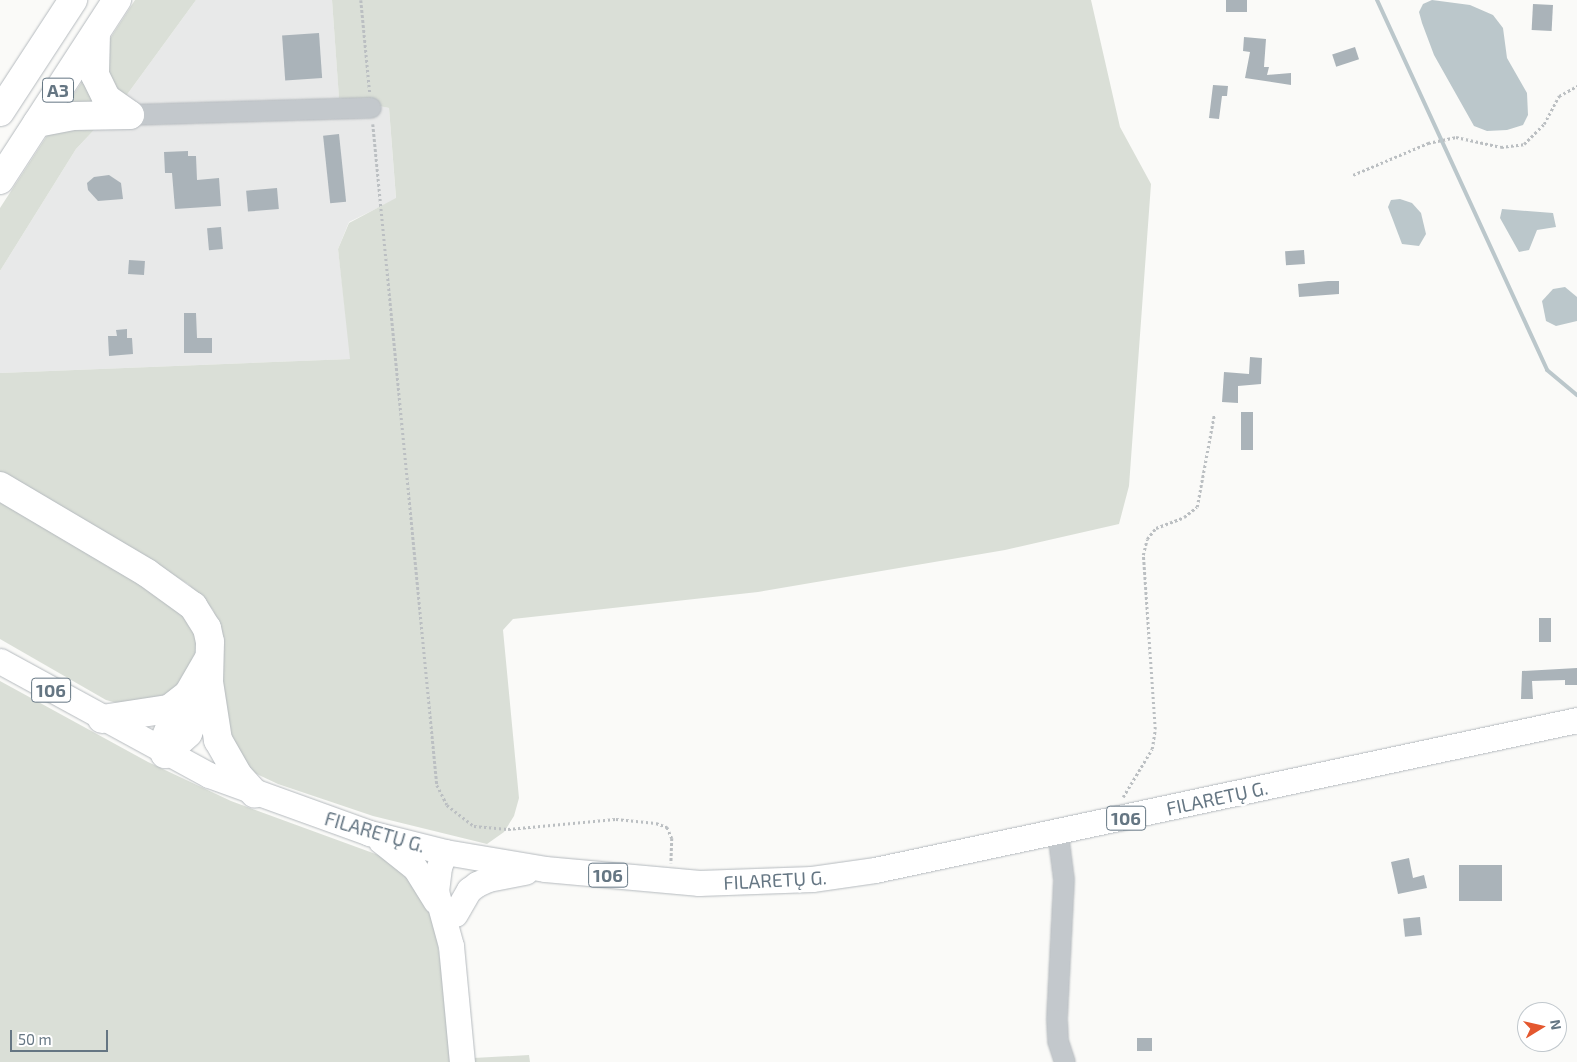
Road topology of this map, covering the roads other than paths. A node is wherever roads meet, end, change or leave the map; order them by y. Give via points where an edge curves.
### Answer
1 (73, 0) edge
2 (117, 0) edge
3 (96, 33) junction
4 (371, 108) road end
5 (0, 112) edge
6 (130, 115) junction
7 (37, 123) junction
8 (0, 180) edge
9 (0, 486) edge
10 (0, 661) edge
11 (199, 688) junction
12 (102, 718) junction
13 (1577, 720) edge
14 (165, 754) junction
15 (255, 794) junction
16 (369, 833) junction
17 (1058, 833) junction
18 (445, 852) junction
19 (545, 870) junction
20 (446, 909) junction
21 (462, 1062) edge
22 (1065, 1062) edge

1 - 5 highway, A3
2 - 3 highway, A3
3 - 6 highway via 95,75 106,98
3 - 7 highway, A3
4 - 6 street
6 - 7 highway via 73,116
7 - 8 highway, A3
9 - 11 highway via 180,594 193,606 207,628 210,655
10 - 12 main road, FILARETŲ G. / 106
11 - 12 highway via 169,709
11 - 14 highway via 188,733
11 - 15 highway via 218,740 238,774
12 - 14 main road, FILARETŲ G. / 106
13 - 17 main road, FILARETŲ G. / 106
14 - 15 main road, FILARETŲ G. / 106
15 - 16 main road, FILARETŲ G. / 106
16 - 18 main road, FILARETŲ G. / 106
16 - 20 main road via 415,868
17 - 19 main road, FILARETŲ G. / 106 via 812,879 670,882
17 - 22 street via 1064,880 1057,1020 1058,1041
18 - 19 main road, FILARETŲ G. / 106
18 - 20 main road via 454,883
19 - 20 main road via 482,882
20 - 21 main road

